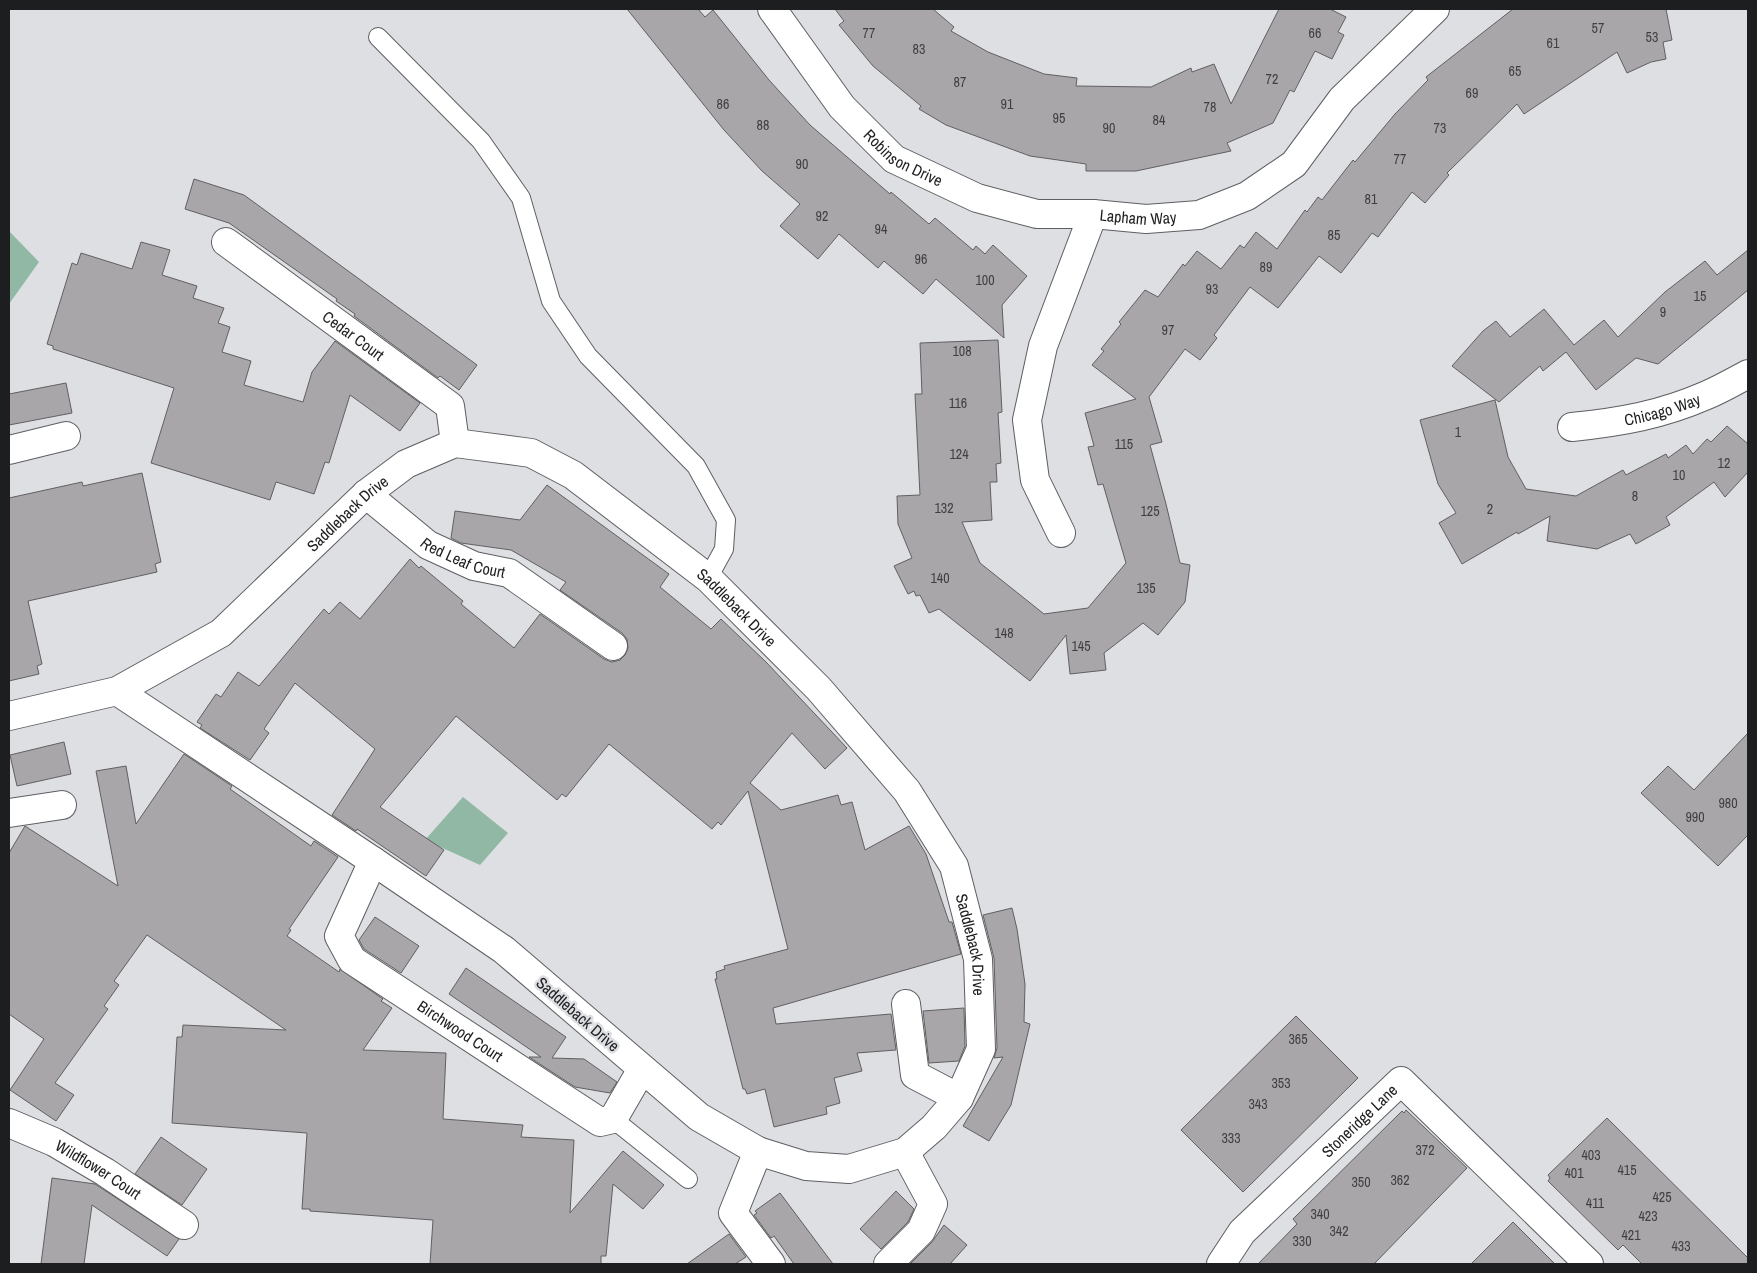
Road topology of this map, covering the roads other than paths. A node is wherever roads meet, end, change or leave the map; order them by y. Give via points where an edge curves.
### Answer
1 (772, 9) edge
2 (1435, 9) edge
3 (378, 37) dead end
4 (1093, 214) junction
5 (226, 242) dead end
6 (1748, 374) edge
7 (1572, 427) dead end
8 (66, 436) dead end
9 (455, 443) junction
10 (9, 450) edge
11 (366, 494) junction
12 (1061, 533) dead end
13 (708, 578) junction
14 (613, 646) dead end
15 (117, 691) junction
16 (9, 716) edge
17 (62, 805) dead end
18 (9, 813) edge
19 (373, 861) junction
20 (906, 1004) dead end
21 (642, 1069) junction
22 (960, 1098) junction
23 (613, 1119) junction
24 (9, 1123) edge
25 (758, 1151) junction
26 (905, 1152) junction
27 (688, 1179) dead end
28 (184, 1225) dead end
29 (771, 1264) edge
30 (888, 1264) edge
31 (1220, 1264) edge
32 (1589, 1264) edge

1 - 4 street, Robinson Drive via 842,107 894,159 977,198 1037,214
2 - 4 street, Lapham Way via 1342,99 1294,164 1247,196 1199,215 1146,219
3 - 13 lane via 481,141 521,198 551,301 588,356 696,466 726,520 724,549
4 - 12 street, Lapham Way via 1043,346 1027,420 1035,480
5 - 9 street, Cedar Court via 450,406
6 - 7 street, Chicago Way via 1708,395 1662,412 1619,422
8 - 10 street
9 - 11 street, Saddleback Drive via 406,464
9 - 13 street, Saddleback Drive via 531,453 573,475
11 - 14 street, Red Leaf Court via 428,545 474,566 509,573
11 - 15 street, Saddleback Drive via 221,633
13 - 22 street, Saddleback Drive via 819,689 907,791 954,866 978,959 981,1050
15 - 16 street, Saddleback Drive
15 - 19 street, Saddleback Drive
17 - 18 street
19 - 21 street, Saddleback Drive via 504,950
19 - 23 street, Birchwood Court via 339,936 352,960 600,1122
20 - 22 street via 915,1075
21 - 23 street
21 - 25 street, Saddleback Drive via 699,1118
22 - 26 street, Saddleback Drive
23 - 27 lane
24 - 28 street, Wildflower Court via 54,1142
25 - 26 street, Saddleback Drive via 806,1166 849,1170
25 - 29 street via 733,1213
26 - 30 street via 933,1204 921,1231
31 - 32 street, Stoneridge Lane via 1242,1232 1401,1081

